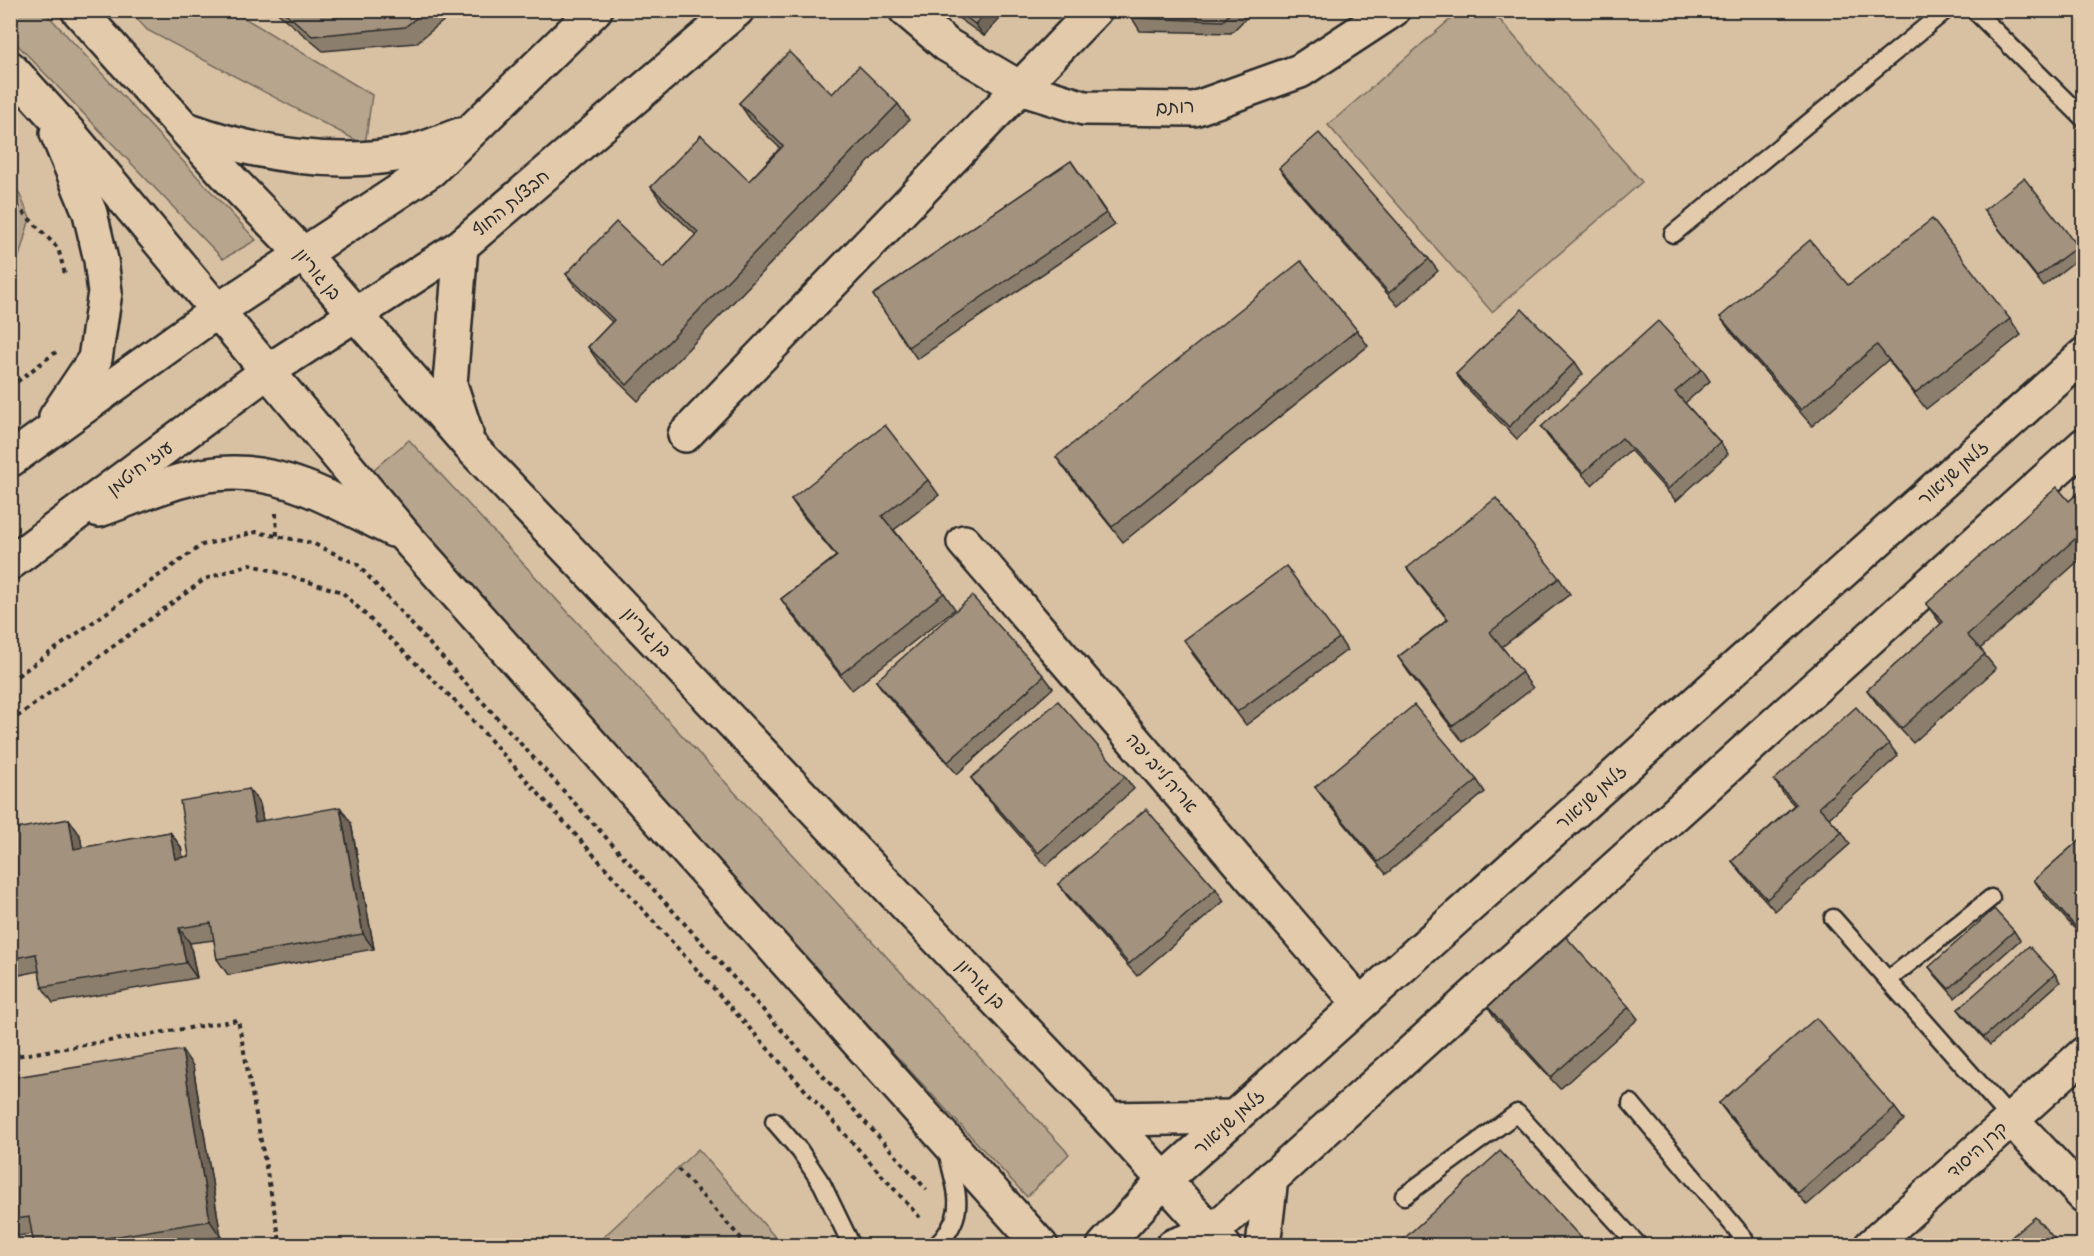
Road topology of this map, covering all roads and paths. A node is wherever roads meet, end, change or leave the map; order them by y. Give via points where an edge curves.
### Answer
1 (78, 10) edge
2 (595, 10) edge
3 (737, 10) edge
4 (906, 10) edge
5 (926, 10) edge
6 (1095, 10) edge
7 (1393, 10) edge
8 (1946, 10) edge
9 (1974, 10) edge
10 (947, 45) junction
11 (10, 68) edge
12 (1020, 88) junction
13 (47, 109) junction
14 (2084, 119) edge
15 (184, 128) junction
16 (471, 131) junction
17 (10, 199) edge
18 (1673, 234) dead end
19 (461, 246) junction
20 (304, 255) junction
21 (67, 281) dead end
22 (217, 311) junction
23 (355, 317) junction
24 (2084, 355) edge
25 (268, 371) junction
26 (45, 434) junction
27 (685, 435) dead end
28 (2084, 445) edge
29 (470, 446) junction
30 (10, 460) edge
31 (72, 519) junction
32 (405, 536) junction
33 (964, 542) dead end
34 (10, 563) edge
35 (10, 681) edge
36 (10, 722) edge
37 (1991, 898) dead end
38 (1833, 918) dead end
39 (1888, 980) junction
40 (1360, 1005) junction
41 (2084, 1054) edge
42 (10, 1057) edge
43 (1631, 1103) dead end
44 (1234, 1117) junction
45 (1109, 1119) junction
46 (2011, 1119) junction
47 (774, 1121) dead end
48 (945, 1140) junction
49 (678, 1169) dead end
50 (1271, 1178) junction
51 (1164, 1180) junction
52 (1404, 1196) dead end
53 (2084, 1197) edge
54 (956, 1221) junction
55 (1218, 1239) edge
56 (939, 1243) edge
57 (281, 1245) edge
58 (748, 1245) edge
59 (852, 1245) edge
60 (1041, 1245) edge
61 (1104, 1245) edge
62 (1173, 1245) edge
63 (1263, 1245) edge
64 (1639, 1245) edge
65 (1734, 1245) edge
66 (1870, 1245) edge

1 - 15 street, בן גוריון
2 - 16 street
3 - 19 street, חבצלת החוף
4 - 10 street, רותם
5 - 10 street, רותם
6 - 12 street
7 - 12 street, רותם via 1300,71 1194,109 1084,108
8 - 18 lane
9 - 14 lane
10 - 12 street, רותם
11 - 13 street
12 - 27 street
13 - 22 street
13 - 26 street via 90,213 105,292 94,360
15 - 16 street via 264,152 362,159 413,151
15 - 20 street, בן גוריון
16 - 20 street via 431,170
17 - 21 path via 58,248
19 - 23 street, חבצלת החוף
19 - 29 street via 450,384
20 - 22 street
20 - 23 street, בן גוריון
22 - 25 street
22 - 26 street
23 - 25 street, חבצלת החוף
23 - 29 street, בן גוריון
24 - 40 street, זלמן שניאור
25 - 31 street, עוזי חיטמן
25 - 32 street
26 - 30 street
28 - 50 street
29 - 45 street, בן גוריון
31 - 32 street via 199,477 235,473 274,477 314,491
31 - 34 street, עוזי חיטמן
32 - 48 street
33 - 40 street, אריה לייב יפה
35 - 54 path via 202,545 256,532 312,543 357,564
36 - 56 path via 205,579 250,564 342,592 458,704
37 - 39 lane
38 - 39 lane
39 - 46 lane
40 - 44 street, זלמן שניאור
41 - 46 street, קרן היסוד
42 - 57 path via 238,1020
43 - 65 lane via 1744,1238
44 - 45 street
44 - 51 street, זלמן שניאור
45 - 51 street, בן גוריון
46 - 53 street
46 - 66 street, קרן היסוד
47 - 59 lane via 800,1150 822,1184
48 - 54 lane via 958,1206
48 - 60 street
49 - 58 path
50 - 55 street
50 - 63 street
51 - 55 street, בן גוריון
51 - 61 street, זלמן שניאור
52 - 64 lane via 1517,1113
54 - 56 lane
55 - 62 street

